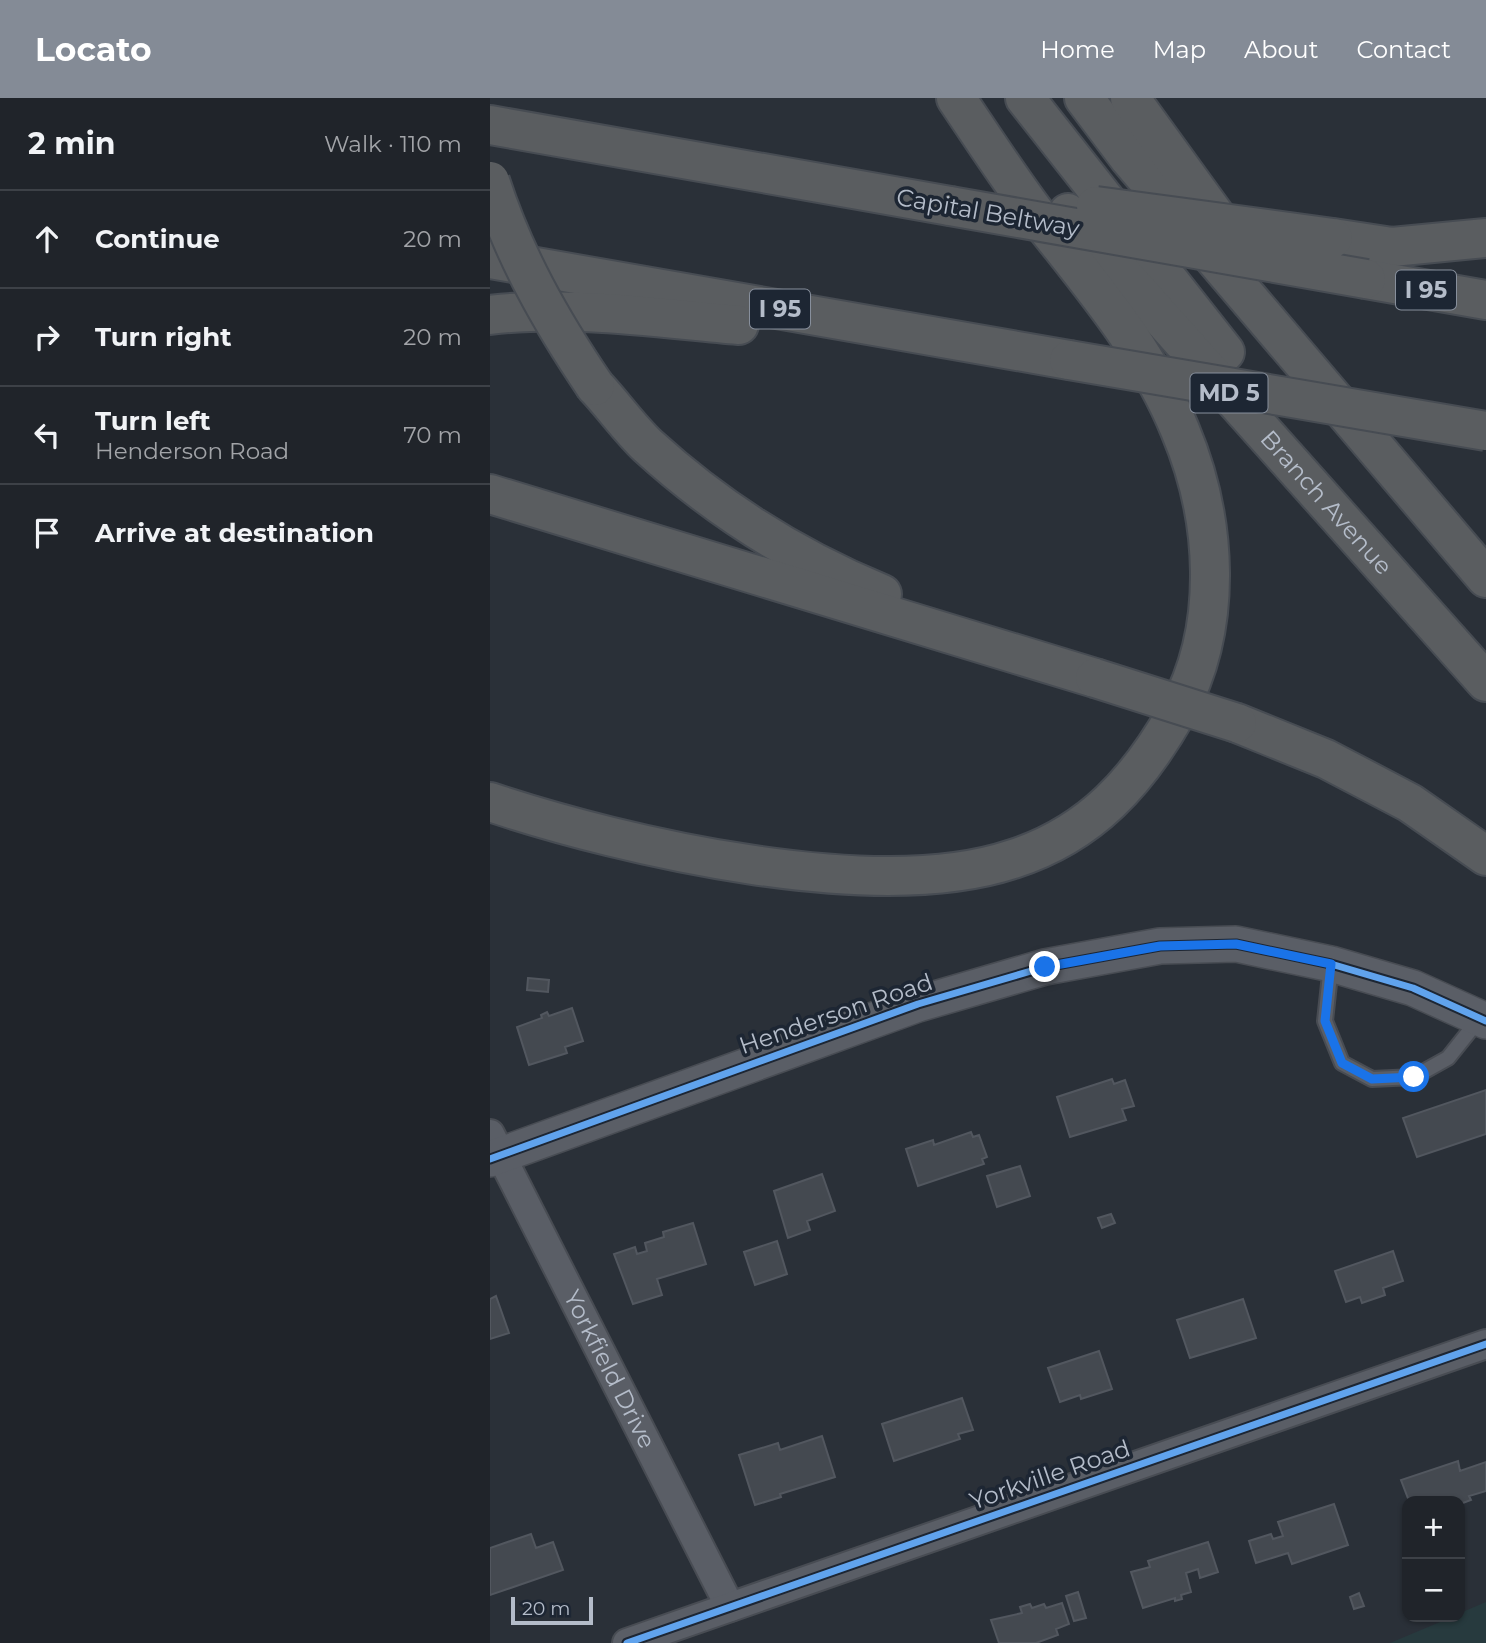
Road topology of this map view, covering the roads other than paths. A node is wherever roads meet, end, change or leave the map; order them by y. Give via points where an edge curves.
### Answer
1 (956, 98) edge
2 (978, 98) edge
3 (1025, 98) edge
4 (1084, 98) edge
5 (1130, 98) edge
6 (490, 124) edge
7 (490, 181) edge
8 (941, 195) junction
9 (1486, 238) edge
10 (490, 259) edge
11 (1486, 300) edge
12 (490, 315) edge
13 (1069, 360) junction
14 (1486, 431) edge
15 (1414, 492) junction
16 (490, 494) edge
17 (1486, 578) edge
18 (1096, 678) junction
19 (1486, 681) edge
20 (490, 802) edge
21 (1486, 856) edge
22 (1331, 964) junction
23 (1483, 1019) edge
24 (493, 1150) edge
25 (1486, 1344) edge
26 (730, 1607) junction
27 (628, 1643) edge

1 - 20 highway via 1038,216 1140,348 1181,430 1199,489 1210,590 1207,635 1192,684 1139,773 1102,810 1015,859 967,871 916,875 743,863 648,845
2 - 19 highway, Branch Avenue / MD 5 via 1058,203
3 - 19 highway
4 - 15 highway, MD 5 via 1129,158
5 - 15 highway
6 - 8 highway, Capital Beltway / I 95
7 - 18 highway, bridge via 527,275 595,386 646,444 708,496 775,540 859,584
8 - 9 highway, bridge via 1392,247
8 - 11 highway, Capital Beltway / I 95, bridge
10 - 13 highway, I 95
12 - 13 highway via 631,316
13 - 14 highway, I 95, bridge
15 - 17 highway, MD 5
16 - 18 highway
18 - 21 highway, bridge via 1237,723 1326,759 1398,797
22 - 23 street, Henderson Road via 1413,988
22 - 23 lane via 1325,1021 1342,1063 1372,1079 1414,1077 1448,1058
22 - 24 street, Henderson Road via 1236,944 1160,946 1045,967 918,1004
24 - 26 street, Yorkfield Drive
25 - 26 street, Yorkville Road
26 - 27 street, Yorkville Road

